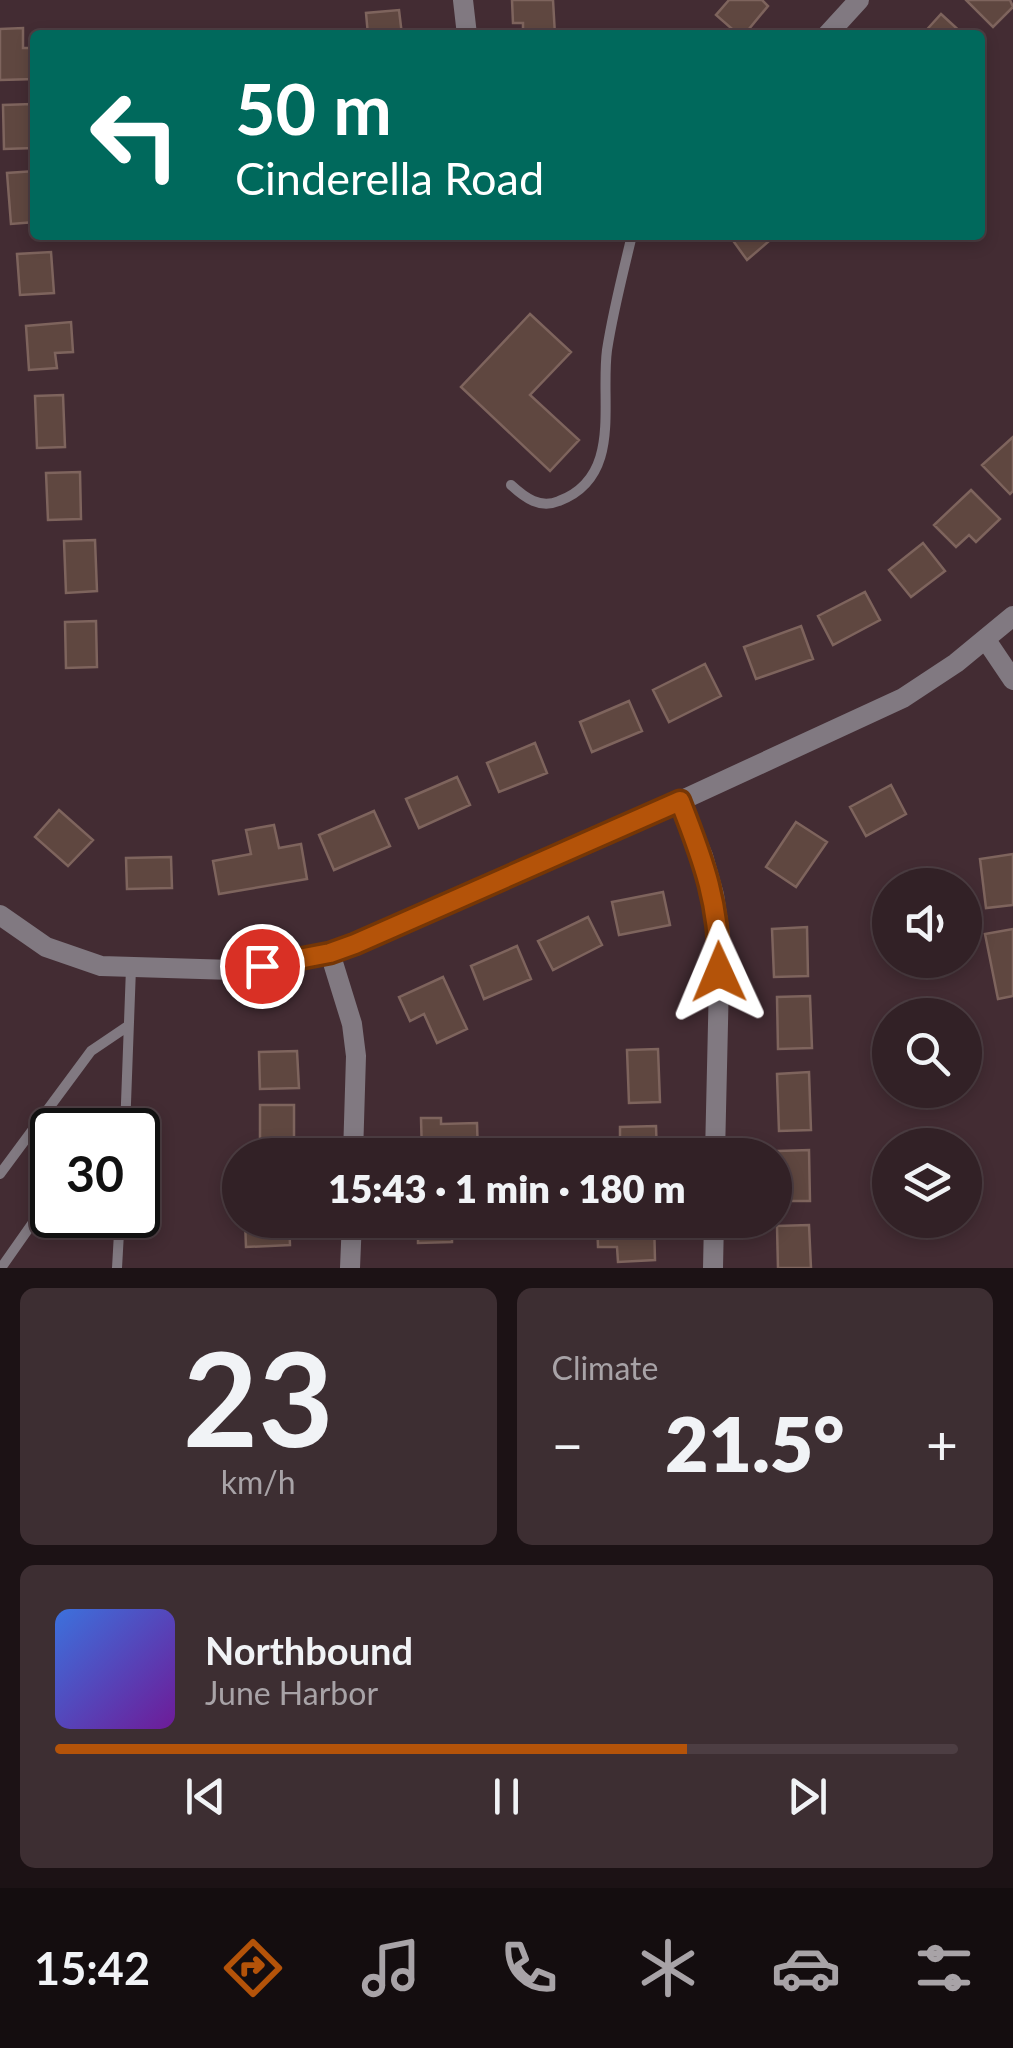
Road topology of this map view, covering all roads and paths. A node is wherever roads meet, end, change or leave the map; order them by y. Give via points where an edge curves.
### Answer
1 (464, 0) edge
2 (859, 0) edge
3 (467, 30) edge
4 (831, 30) edge
5 (631, 240) edge
6 (511, 485) dead end
7 (1013, 616) edge
8 (986, 640) junction
9 (1013, 680) edge
10 (680, 801) junction
11 (0, 915) edge
12 (330, 953) junction
13 (130, 968) junction
14 (128, 1026) junction
15 (126, 1108) edge
16 (354, 1138) edge
17 (715, 1138) edge
18 (0, 1174) edge
19 (30, 1227) edge
20 (119, 1238) edge
21 (351, 1238) edge
22 (714, 1238) edge
23 (1, 1268) edge
24 (117, 1268) edge
25 (350, 1268) edge
26 (713, 1268) edge

1 - 3 street
2 - 4 street
5 - 6 lane via 607,352 605,441 596,471 578,493 552,504 524,497
7 - 8 street
8 - 9 street
8 - 10 street via 903,698
10 - 12 street
10 - 17 street via 714,895 720,936
11 - 13 street via 64,955
12 - 13 street via 234,970
12 - 16 street via 352,1024
13 - 14 lane
14 - 15 lane
14 - 18 lane via 90,1051
19 - 23 lane
20 - 24 lane
21 - 25 street
22 - 26 street

